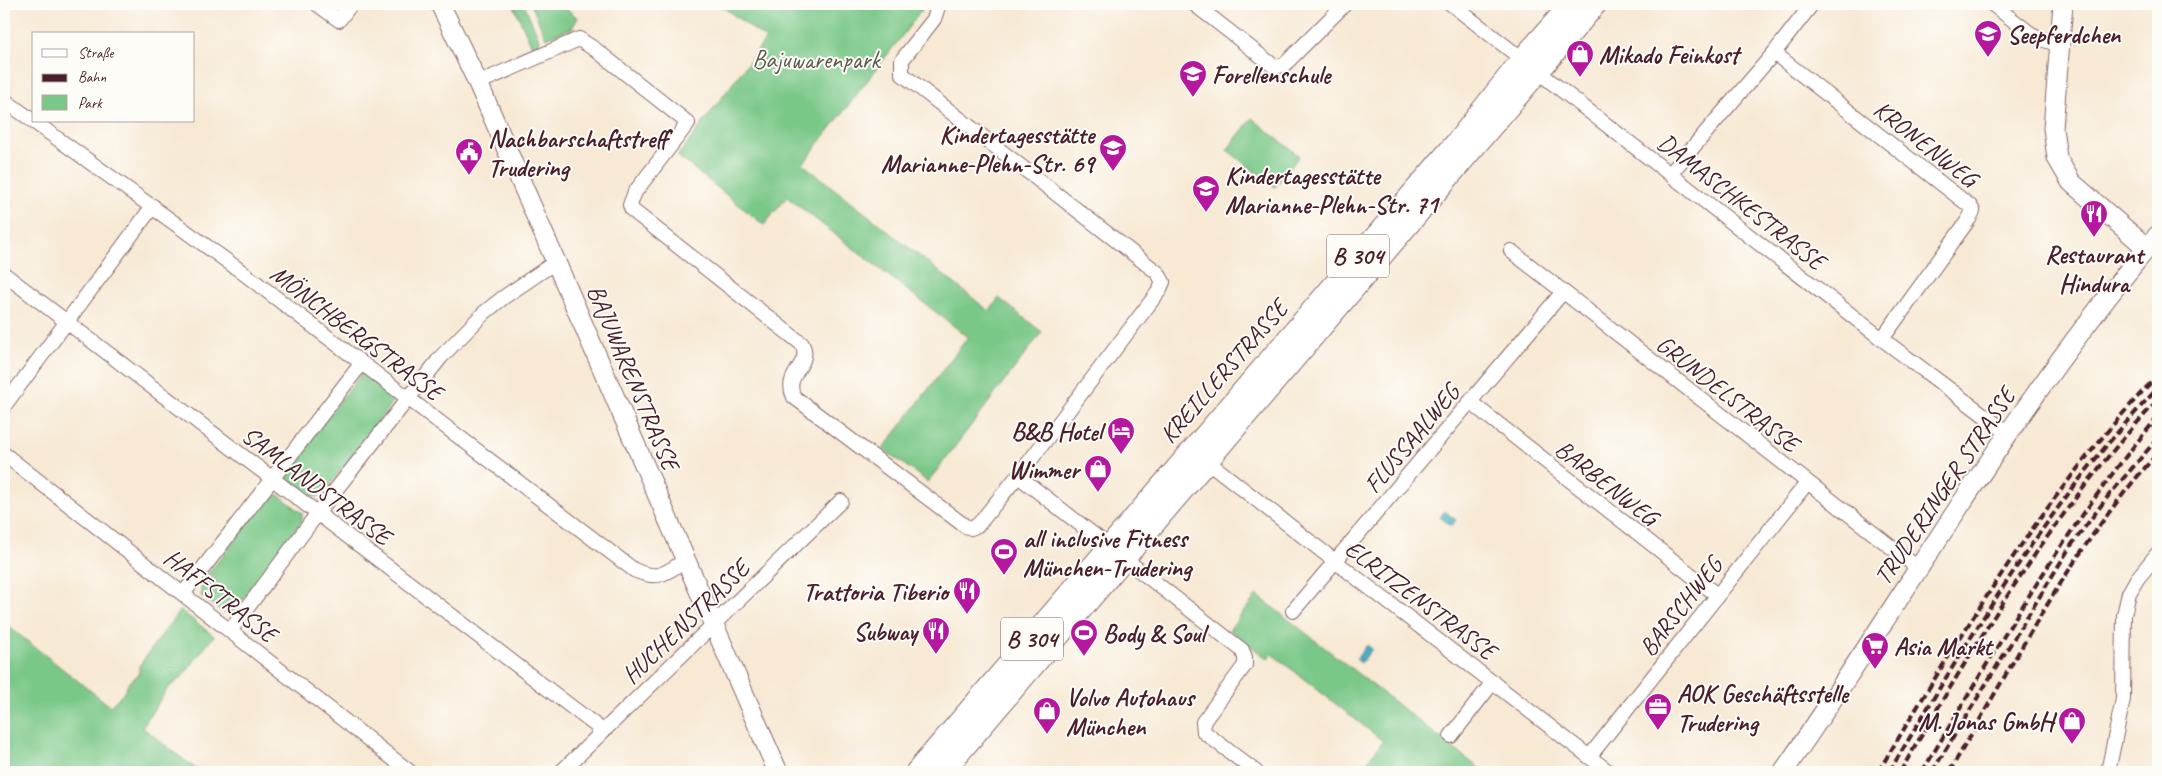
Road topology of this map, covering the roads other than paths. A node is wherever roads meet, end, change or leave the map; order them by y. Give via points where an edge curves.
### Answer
1 (317, 4) edge
2 (351, 4) edge
3 (440, 4) edge
4 (935, 4) edge
5 (1194, 4) edge
6 (1345, 4) edge
7 (1451, 4) edge
8 (1571, 4) edge
9 (1596, 4) edge
10 (1812, 4) edge
11 (1992, 4) edge
12 (2063, 4) edge
13 (2060, 45) junction
14 (1774, 53) junction
15 (1531, 66) junction
16 (478, 83) junction
17 (4, 100) edge
18 (32, 120) edge
19 (35, 122) edge
20 (1670, 174) junction
21 (153, 206) junction
22 (2153, 241) edge
23 (1511, 251) dead end
24 (557, 262) junction
25 (4, 274) edge
26 (1562, 293) junction
27 (66, 321) junction
28 (1882, 339) junction
29 (361, 364) junction
30 (407, 398) junction
31 (1470, 402) junction
32 (4, 406) edge
33 (2008, 433) junction
34 (4, 454) edge
35 (1207, 461) junction
36 (1018, 476) junction
37 (272, 478) junction
38 (1807, 483) junction
39 (841, 501) dead end
40 (318, 513) junction
41 (1116, 552) junction
42 (2158, 553) edge
43 (686, 560) junction
44 (1336, 562) junction
45 (1918, 568) junction
46 (183, 594) junction
47 (1717, 596) junction
48 (1294, 611) dead end
49 (714, 626) junction
50 (230, 631) junction
51 (1493, 682) junction
52 (603, 731) junction
53 (1451, 736) dead end
54 (1589, 757) junction
55 (410, 772) edge
56 (560, 772) edge
57 (778, 772) edge
58 (916, 772) edge
59 (943, 772) edge
60 (1256, 772) edge
61 (1609, 772) edge
62 (1783, 772) edge
63 (2108, 772) edge

1 - 2 street via 338,20
3 - 16 street, BAJUWARENSTRASSE
4 - 36 street via 938,7 934,19 902,60 902,74 1158,273 1163,282 1159,292
5 - 6 street via 1279,67
7 - 15 street, DAMASCHKESTRASSE
8 - 15 main road, KREILLERSTRASSE / B 304
9 - 15 main road, KREILLERSTRASSE / B 304
10 - 14 street
11 - 13 street via 2035,37
12 - 13 street
13 - 22 street via 2053,128 2056,158 2071,182
14 - 20 street
14 - 28 street, KRONENWEG via 1973,211
15 - 20 street, DAMASCHKESTRASSE
15 - 35 main road, KREILLERSTRASSE / B 304
15 - 41 main road, KREILLERSTRASSE / B 304 via 1459,139
16 - 24 street, BAJUWARENSTRASSE
16 - 36 street via 576,40 586,42 688,122 635,192 630,204 636,214 802,344 805,358 792,380 790,390 794,397 965,526 978,525
17 - 18 street, MÖNCHBERGSTRASSE
19 - 21 street, MÖNCHBERGSTRASSE
20 - 28 street, DAMASCHKESTRASSE
21 - 27 street
21 - 29 street, MÖNCHBERGSTRASSE
22 - 33 street, TRUDERINGER STRASSE via 2074,341
23 - 26 street, GRUNDELSTRASSE
24 - 30 street via 484,313
24 - 43 street, BAJUWARENSTRASSE
25 - 27 street, SAMLANDSTRASSE
26 - 31 street, FLUSSAALWEG
26 - 38 street, GRUNDELSTRASSE
27 - 32 street
27 - 37 street, SAMLANDSTRASSE
28 - 33 street, DAMASCHKESTRASSE
29 - 30 street, MÖNCHBERGSTRASSE
29 - 37 street
30 - 40 street
30 - 43 street, MÖNCHBERGSTRASSE via 634,570 653,577
31 - 44 street, FLUSSAALWEG
31 - 47 street, BARBENWEG
33 - 45 street, TRUDERINGER STRASSE
34 - 46 street, HAFFSTRASSE
35 - 41 main road, KREILLERSTRASSE / B 304
35 - 44 street, ELRITZENSTRASSE
36 - 41 street
37 - 40 street, SAMLANDSTRASSE
37 - 46 street
38 - 45 street, GRUNDELSTRASSE
38 - 47 street, BARSCHWEG
39 - 49 street, HUCHENSTRASSE
40 - 50 street
40 - 52 street, SAMLANDSTRASSE
41 - 58 main road, KREILLERSTRASSE / B 304
41 - 59 main road, KREILLERSTRASSE / B 304
41 - 60 street via 1242,650 1245,665 1203,722 1204,732
42 - 63 street via 2129,593 2124,615 2123,699
43 - 49 street, BAJUWARENSTRASSE
44 - 48 street, FLUSSAALWEG
44 - 51 street, ELRITZENSTRASSE
45 - 62 street, TRUDERINGER STRASSE
46 - 50 street, HAFFSTRASSE
47 - 54 street, BARSCHWEG
49 - 52 street, HUCHENSTRASSE
49 - 57 street, BAJUWARENSTRASSE
50 - 55 street, HAFFSTRASSE
51 - 53 street
51 - 54 street, ELRITZENSTRASSE
52 - 56 street, HUCHENSTRASSE
54 - 61 street, ELRITZENSTRASSE

